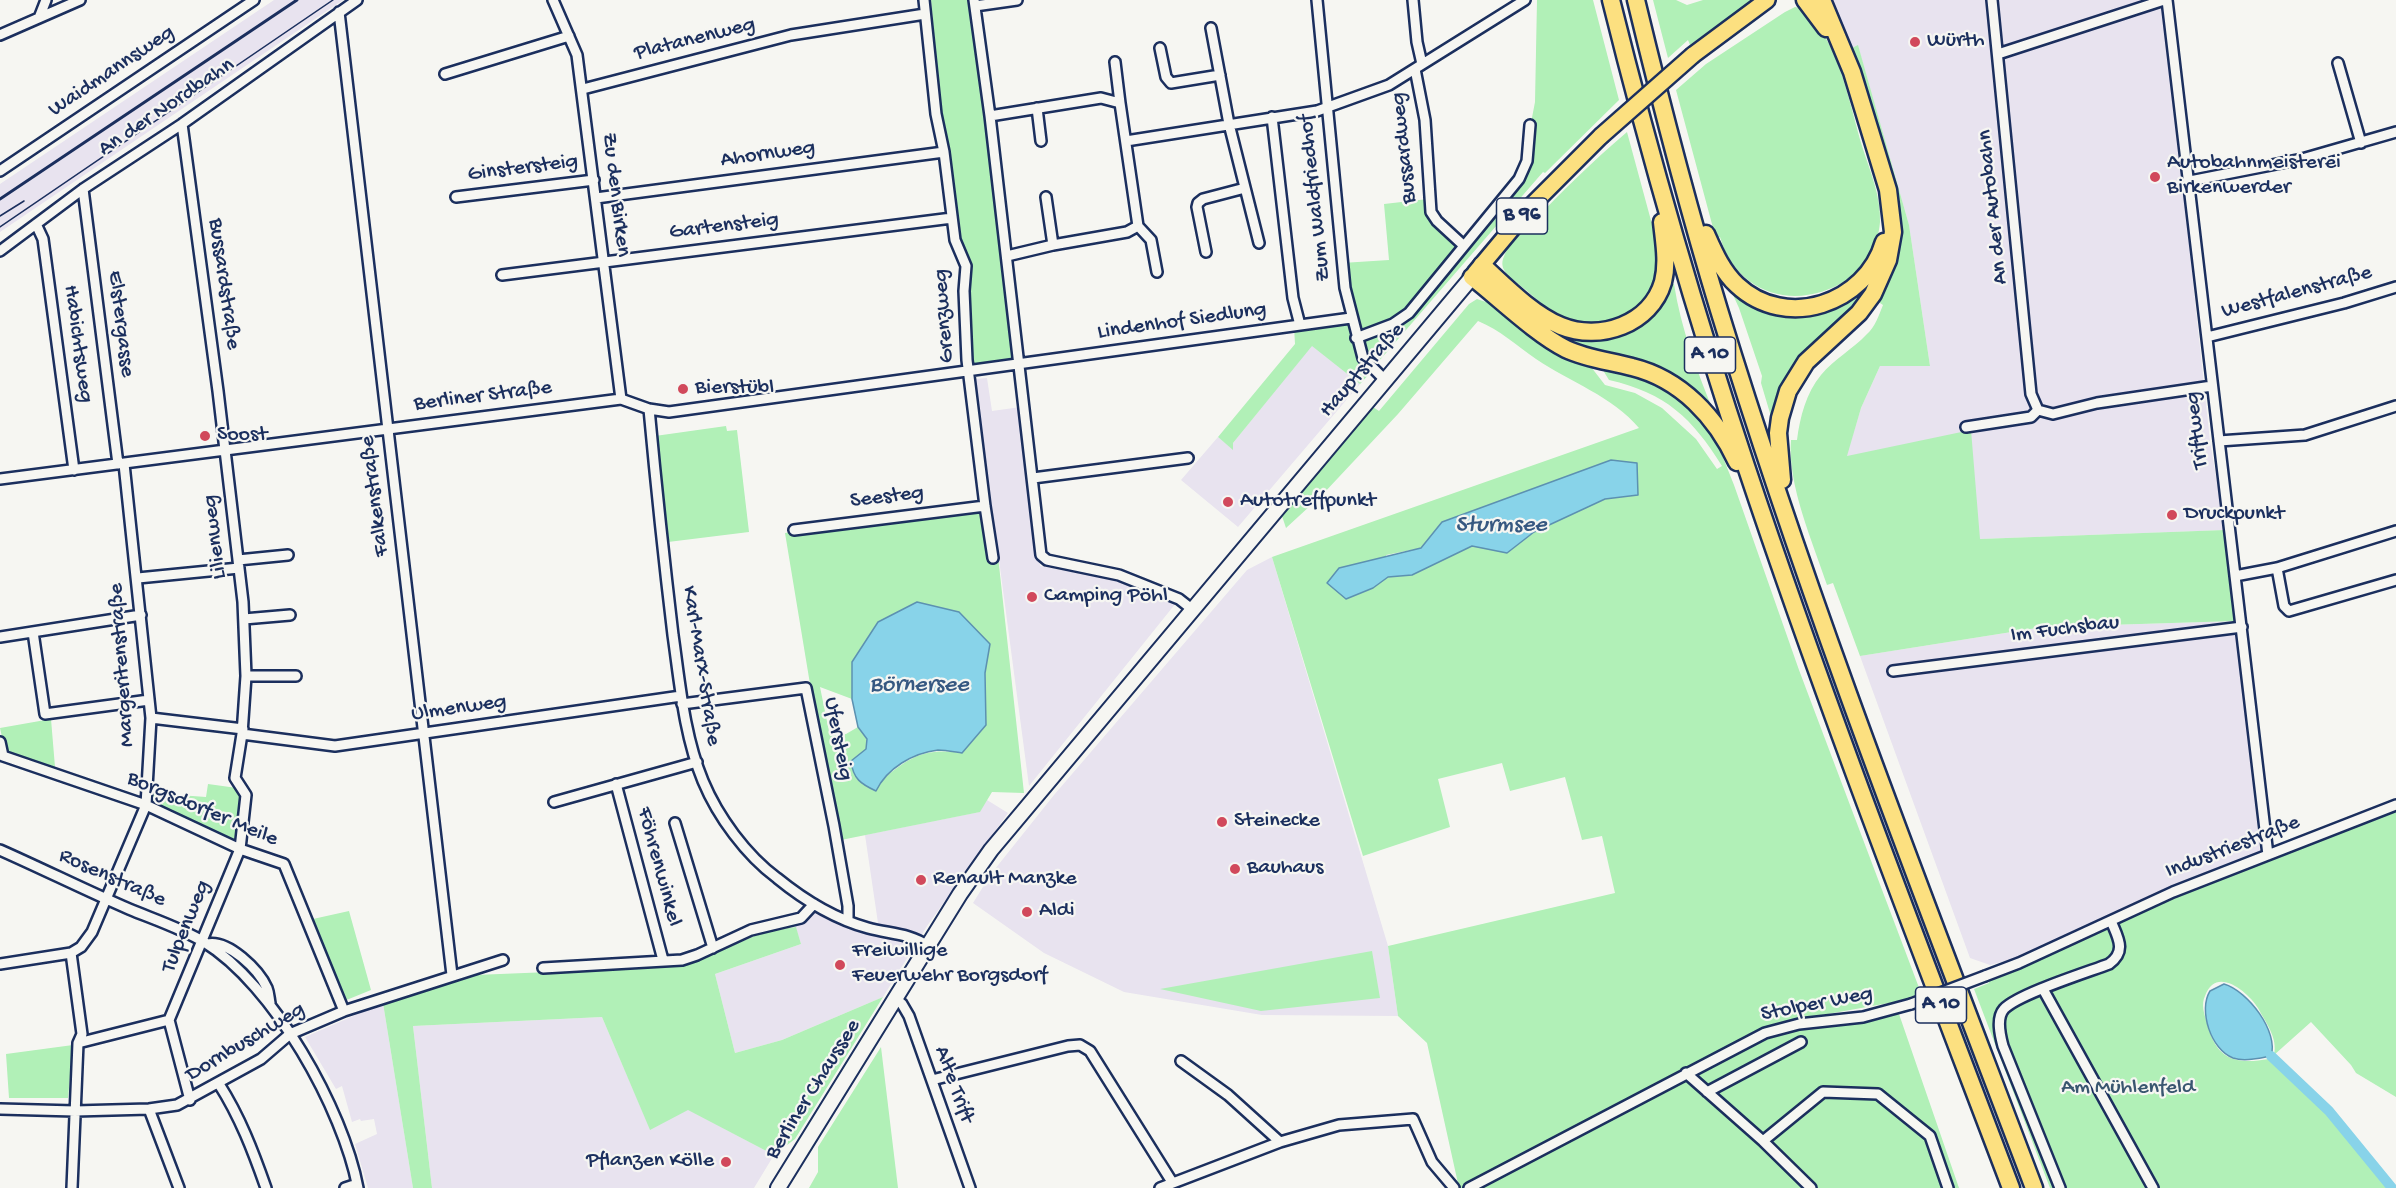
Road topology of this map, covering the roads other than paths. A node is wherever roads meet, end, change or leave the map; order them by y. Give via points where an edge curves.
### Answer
1 (46, 0) edge
2 (80, 0) edge
3 (357, 0) edge
4 (553, 0) edge
5 (924, 0) edge
6 (1017, 0) edge
7 (1317, 0) edge
8 (1413, 0) edge
9 (1525, 0) edge
10 (1611, 0) edge
11 (1635, 0) edge
12 (1767, 0) edge
13 (1805, 0) edge
14 (1822, 0) edge
15 (1992, 0) edge
16 (2166, 0) edge
17 (248, 2) edge
18 (975, 3) edge
19 (339, 12) junction
20 (925, 14) junction
21 (39, 18) junction
22 (1211, 28) dead end
23 (0, 35) edge
24 (569, 36) junction
25 (1160, 48) dead end
26 (1998, 54) junction
27 (1115, 62) dead end
28 (2338, 63) dead end
29 (1418, 66) junction
30 (445, 74) dead end
31 (1220, 75) junction
32 (582, 89) junction
33 (1120, 102) junction
34 (1037, 108) junction
35 (1326, 109) junction
36 (990, 116) junction
37 (1272, 117) junction
38 (182, 124) junction
39 (1229, 124) junction
40 (1530, 124) dead end
41 (2396, 132) edge
42 (1041, 141) dead end
43 (1126, 141) junction
44 (2361, 144) junction
45 (944, 152) junction
46 (0, 171) edge
47 (1657, 174) junction
48 (594, 180) junction
49 (1682, 180) junction
50 (2190, 182) junction
51 (1245, 188) junction
52 (83, 189) junction
53 (1046, 196) dead end
54 (456, 197) dead end
55 (596, 198) junction
56 (952, 218) junction
57 (36, 224) junction
58 (1138, 226) junction
59 (1259, 243) dead end
60 (1053, 245) junction
61 (1463, 245) junction
62 (0, 251) edge
63 (1206, 252) dead end
64 (1007, 256) junction
65 (604, 261) junction
66 (1477, 271) junction
67 (1157, 272) dead end
68 (502, 274) dead end
69 (2396, 287) edge
70 (1351, 318) junction
71 (1300, 325) junction
72 (2207, 337) junction
73 (1356, 338) junction
74 (1018, 363) junction
75 (968, 371) junction
76 (1385, 380) junction
77 (2212, 386) junction
78 (621, 399) junction
79 (2396, 406) edge
80 (649, 409) junction
81 (2038, 410) junction
82 (1966, 427) dead end
83 (387, 429) junction
84 (2218, 441) junction
85 (225, 450) junction
86 (1188, 458) dead end
87 (121, 464) junction
88 (74, 471) junction
89 (1033, 478) junction
90 (0, 479) edge
91 (985, 506) junction
92 (795, 530) dead end
93 (2396, 531) edge
94 (1769, 534) junction
95 (1794, 537) junction
96 (288, 555) dead end
97 (993, 558) dead end
98 (238, 564) junction
99 (2277, 568) junction
100 (2235, 576) junction
101 (138, 578) junction
102 (2396, 580) edge
103 (1193, 610) junction
104 (141, 615) junction
105 (290, 615) dead end
106 (244, 619) junction
107 (2242, 627) junction
108 (33, 632) junction
109 (0, 637) edge
110 (1893, 671) dead end
111 (246, 676) junction
112 (296, 676) dead end
113 (150, 700) junction
114 (682, 700) junction
115 (151, 718) junction
116 (242, 732) junction
117 (423, 735) junction
118 (0, 742) edge
119 (697, 762) junction
120 (616, 784) junction
121 (554, 802) dead end
122 (2396, 805) edge
123 (146, 806) junction
124 (1028, 806) joint
125 (675, 823) dead end
126 (240, 849) junction
127 (0, 850) edge
128 (2268, 855) junction
129 (105, 898) junction
130 (814, 904) junction
131 (848, 921) junction
132 (2111, 921) junction
133 (2087, 932) joint
134 (205, 943) junction
135 (928, 946) junction
136 (713, 948) junction
137 (72, 953) junction
138 (503, 960) dead end
139 (663, 960) junction
140 (0, 964) edge
141 (543, 968) dead end
142 (452, 975) junction
143 (2043, 989) junction
144 (896, 999) junction
145 (344, 1011) junction
146 (169, 1020) junction
147 (290, 1034) junction
148 (1801, 1042) dead end
149 (78, 1043) junction
150 (1181, 1061) dead end
151 (1686, 1073) junction
152 (932, 1080) junction
153 (219, 1084) junction
154 (1707, 1092) junction
155 (190, 1100) junction
156 (0, 1109) edge
157 (148, 1110) junction
158 (75, 1111) junction
159 (1763, 1141) junction
160 (1281, 1142) junction
161 (1172, 1182) junction
162 (358, 1186) edge
163 (72, 1188) edge
164 (179, 1188) edge
165 (266, 1188) edge
166 (345, 1188) edge
167 (778, 1188) edge
168 (970, 1188) edge
169 (1160, 1188) edge
170 (1454, 1188) edge
171 (1469, 1188) edge
172 (1811, 1188) edge
173 (1948, 1188) edge
174 (2011, 1188) edge
175 (2034, 1188) edge
176 (2060, 1188) edge
177 (2153, 1188) edge

1 - 21 street
2 - 21 street
3 - 19 street, An der Nordbahn
4 - 24 street, Zu den Birken
5 - 20 street, Grenzweg
6 - 18 street
7 - 35 street, Zum Waldfriedhof
8 - 29 street, Bussardweg
9 - 29 street
10 - 47 highway, A 10
11 - 49 highway, A 10
12 - 66 main road, Hauptstraße / B 96, bridge via 1693,55 1601,136 1528,210
13 - 49 highway via 1826,29 1844,65 1883,192 1886,235 1872,270 1846,294 1815,307 1793,309 1759,299 1738,286 1722,267
14 - 95 highway via 1850,64 1888,190 1893,232 1888,260 1874,294 1806,362 1783,404 1779,450
15 - 26 street, An der Autobahn
16 - 26 street
16 - 50 street, Triftweg
17 - 46 street, Waidmannsweg
18 - 36 street
19 - 38 street, An der Nordbahn
19 - 83 street, Falkenstraße
20 - 32 street, Platanenweg via 791,35
20 - 45 street, Grenzweg
21 - 23 street
22 - 31 street
24 - 30 street
24 - 32 street, Zu den Birken via 577,56
25 - 31 street via 1171,83
26 - 81 street, An der Autobahn via 2031,394
27 - 33 street
28 - 44 street
29 - 35 street via 1377,91
29 - 61 street, Bussardweg via 1431,212
31 - 39 street
32 - 48 street, Zu den Birken
33 - 34 street via 1101,98
33 - 43 street
34 - 36 street
34 - 42 street
35 - 37 street
35 - 70 street, Zum Waldfriedhof via 1340,258
36 - 64 street
37 - 39 street
37 - 71 street, Zum Waldfriedhof via 1293,298
38 - 52 street, An der Nordbahn
38 - 85 street, Bussardstraße
39 - 43 street
39 - 51 street
40 - 61 street, Hauptstraße via 1523,172
41 - 44 street
43 - 58 street
44 - 50 street
45 - 55 street, Ahornweg
45 - 56 street, Grenzweg
47 - 66 highway via 1666,257 1664,276 1649,305 1624,325 1598,333 1562,326
47 - 94 highway, A 10
48 - 54 street, Ginstersteig
48 - 55 street, Zu den Birken
49 - 95 highway, A 10 via 1719,310
50 - 72 street, Triftweg
51 - 59 street
51 - 63 street via 1198,203
52 - 57 street, An der Nordbahn
52 - 87 street, Elstergasse
53 - 60 street
55 - 65 street, Zu den Birken
56 - 65 street, Gartensteig
56 - 75 street, Grenzweg via 955,240 966,266
57 - 62 street, An der Nordbahn
57 - 88 street, Habichtsweg via 44,239
58 - 60 street via 1127,232
58 - 67 street via 1151,240
60 - 64 street
61 - 73 street, Hauptstraße via 1403,318
64 - 74 street
65 - 68 street, Gartensteig
65 - 78 street, Zu den Birken
66 - 76 main road, Hauptstraße
66 - 94 highway via 1559,345 1581,355 1653,373 1684,391 1710,418 1735,458
69 - 72 street, Westfalenstraße
70 - 71 street, Lindenhof Siedlung
70 - 73 street, Zum Waldfriedhof
71 - 74 street, Lindenhof Siedlung
72 - 77 street, Triftweg
73 - 76 street, Zum Waldfriedhof via 1366,363
74 - 75 street, Lindenhof Siedlung
74 - 89 street
75 - 80 street, Berliner Straße via 669,412
75 - 91 street, Grenzweg
76 - 103 main road, Hauptstraße
77 - 81 street via 2097,403 2054,414
77 - 84 street, Triftweg
78 - 80 street, Berliner Straße
78 - 83 street, Berliner Straße
79 - 84 street via 2305,435
80 - 114 street, Karl-Marx-Straße
81 - 82 street via 2031,417
83 - 85 street, Berliner Straße
83 - 117 street, Falkenstraße
84 - 100 street, Triftweg
85 - 87 street, Berliner Straße
85 - 98 street, Lilienweg
86 - 89 street
87 - 88 street, Berliner Straße
87 - 101 street, Margeritenstraße
88 - 90 street, Berliner Straße
89 - 103 street via 1041,555 1047,560 1119,575 1179,599
91 - 92 street, Seesteg
91 - 97 street, Grenzweg
93 - 99 street
94 - 174 highway, A 10 via 1871,822
95 - 175 highway, A 10
96 - 98 street
98 - 101 street
98 - 106 street, Lilienweg
99 - 100 street
99 - 102 street via 2284,606 2289,611
100 - 107 street, Triftweg
101 - 104 street, Margeritenstraße
103 - 124 main road, Hauptstraße
104 - 108 street
104 - 113 street, Margeritenstraße
105 - 106 street
106 - 111 street, Lilienweg
107 - 110 street, Im Fuchsbau
107 - 128 street, Triftweg
108 - 109 street
108 - 113 street via 45,714
111 - 112 street
111 - 116 street, Lilienweg
113 - 115 street, Margeritenstraße
114 - 117 street, Ulmenweg
114 - 119 street, Karl-Marx-Straße
114 - 131 street, Ufersteig via 806,688 834,826
115 - 116 street, Ulmenweg
115 - 123 street, Margeritenstraße
116 - 117 street, Ulmenweg via 335,746
116 - 126 street, Lilienweg via 235,778 246,795
117 - 142 street, Falkenstraße
118 - 123 street, Borgsdorfer Meile via 3,756
119 - 120 street, Föhrenwinkel
119 - 130 street, Karl-Marx-Straße via 704,782 734,833 752,855 776,878
120 - 121 street, Föhrenwinkel
120 - 139 street, Föhrenwinkel
122 - 128 street, Industriestraße
123 - 126 street, Borgsdorfer Meile
123 - 129 street, Margeritenstraße
124 - 135 main road, Berliner Chaussee via 972,877
125 - 136 street
126 - 134 street, Tulpenweg
126 - 145 street, Borgsdorfer Meile via 284,864
127 - 129 street, Rosenstraße
128 - 132 street, Industriestraße
129 - 134 street, Rosenstraße
129 - 137 street, Margeritenstraße via 92,932
130 - 131 street, Karl-Marx-Straße
130 - 136 street via 801,918 751,930
131 - 135 street, Karl-Marx-Straße via 911,936
132 - 133 street, Industriestraße
132 - 143 street via 2120,955 2109,964
133 - 151 street, Stolper Weg, bridge via 1911,1004 1863,1017 1776,1029
134 - 146 street, Tulpenweg
134 - 147 street, Rosenstraße via 271,1005
135 - 144 main road, Berliner Chaussee
136 - 139 street via 682,960
137 - 140 street
137 - 149 street via 82,1034
138 - 142 street, Dornbuschweg
139 - 141 street
142 - 145 street, Dornbuschweg
143 - 176 street via 2004,1009 2001,1036
143 - 177 street
144 - 152 street, Alte Trift via 905,1008
144 - 167 main road, Berliner Chaussee
145 - 147 street, Dornbuschweg
146 - 149 street
146 - 155 street
147 - 153 street, Dornbuschweg via 261,1059
147 - 162 street, Rosenstraße via 339,1127
148 - 154 street
149 - 158 street
150 - 160 street via 1228,1095
151 - 154 street
151 - 171 street, Stolper Weg
152 - 161 street via 1080,1045 1090,1052
152 - 168 street, Alte Trift
153 - 155 street, Dornbuschweg
153 - 165 street via 241,1121
154 - 159 street
155 - 157 street, Dornbuschweg
156 - 158 street, Dornbuschweg
157 - 158 street, Dornbuschweg
157 - 164 street
158 - 163 street
159 - 172 street
159 - 173 street via 1824,1092 1878,1094 1930,1136
160 - 161 street
160 - 170 street via 1339,1125 1413,1119 1432,1162
161 - 169 street
162 - 166 street

